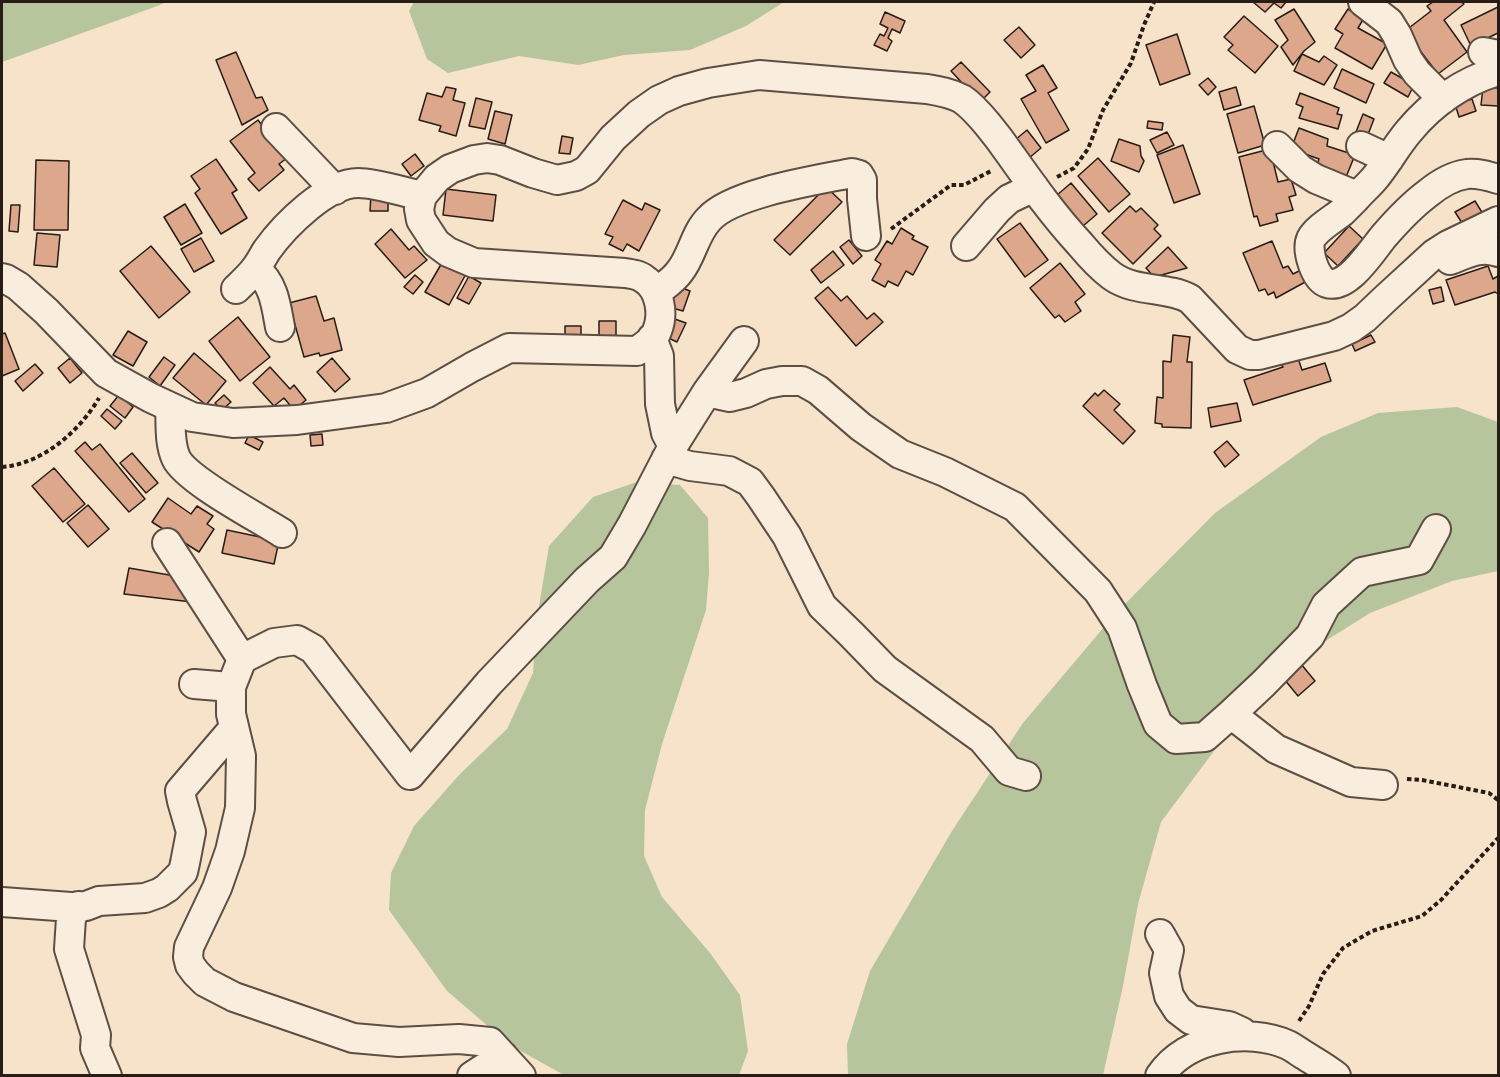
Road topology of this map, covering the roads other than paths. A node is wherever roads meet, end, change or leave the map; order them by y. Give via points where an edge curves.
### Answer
1 (1362, 2) edge
2 (1493, 59) edge
3 (1443, 99) junction
4 (276, 128) dead end
5 (1277, 146) dead end
6 (1360, 146) dead end
7 (1389, 159) junction
8 (1498, 179) edge
9 (335, 190) junction
10 (1028, 191) junction
11 (422, 196) junction
12 (1357, 196) junction
13 (1498, 221) edge
14 (867, 236) road end
15 (966, 246) dead end
16 (1498, 252) edge
17 (256, 269) junction
18 (2, 278) edge
19 (236, 289) dead end
20 (656, 293) junction
21 (1374, 311) junction
22 (280, 327) dead end
23 (652, 338) junction
24 (744, 341) dead end
25 (707, 392) junction
26 (170, 407) junction
27 (669, 453) junction
28 (1437, 528) dead end
29 (282, 532) dead end
30 (167, 543) dead end
31 (242, 659) junction
32 (194, 684) dead end
33 (231, 687) junction
34 (1231, 714) junction
35 (233, 729) junction
36 (1026, 776) dead end
37 (1383, 784) road end
38 (2, 902) edge
39 (78, 906) junction
40 (1160, 934) dead end
41 (1252, 1037) junction
42 (512, 1066) edge
43 (107, 1076) edge
44 (472, 1076) edge
45 (1160, 1076) edge
46 (1336, 1076) edge

1 - 3 street via 1389,22 1417,73
2 - 3 street via 1484,75
3 - 7 street via 1408,131
4 - 9 street
5 - 12 street via 1316,179
6 - 7 street
7 - 12 street
8 - 12 street via 1482,174 1450,178 1412,207 1352,274 1339,282 1325,282 1311,259 1310,240
9 - 11 street via 357,183
9 - 17 street via 308,206 282,231
10 - 11 street via 1000,140 962,99 927,89 759,75 708,83 659,100 639,114 587,170 576,176 557,180 487,158 450,169
10 - 15 street via 1009,199
10 - 21 street via 1113,277 1130,285 1181,294 1237,349 1250,355 1334,336
11 - 20 street via 421,220 436,243 474,263 634,274
13 - 21 street via 1434,254
14 - 20 street via 859,175 852,173 782,188 738,201 708,219 681,270
16 - 21 street via 1470,252 1442,263 1387,324
17 - 19 street
17 - 22 street via 273,290
18 - 26 street via 18,286 46,311 106,373
20 - 23 street via 660,314
23 - 26 street via 637,351 509,348 427,393 386,408 297,420 233,423 192,417
23 - 27 street via 659,356 660,404
24 - 25 street
25 - 27 street
25 - 34 street via 730,397 766,384 802,381 900,453 1015,507 1098,591 1122,628 1158,724 1176,739 1205,736
26 - 29 street via 172,446 189,473
27 - 31 street via 613,557 489,683 410,775 313,649 297,640 274,643
27 - 36 street via 690,466 729,471 750,482 787,537 822,606 885,669 982,740 1009,771
28 - 34 street via 1419,560 1362,572 1326,605 1310,636
30 - 31 street
31 - 33 street
32 - 33 street
33 - 35 street
34 - 37 street via 1276,749 1351,782
35 - 39 street via 180,791 191,832 183,872 167,888 145,898
35 - 42 street via 241,756 240,808 217,888 189,947 190,965 196,973 234,997 353,1038 490,1042
38 - 39 street
39 - 43 street via 72,918 69,949 96,1035 95,1048
40 - 41 street via 1169,950 1164,973 1169,996 1179,1010 1191,1020 1229,1026
41 - 45 street via 1233,1036 1202,1044 1175,1059
41 - 46 street via 1288,1045
42 - 44 street

